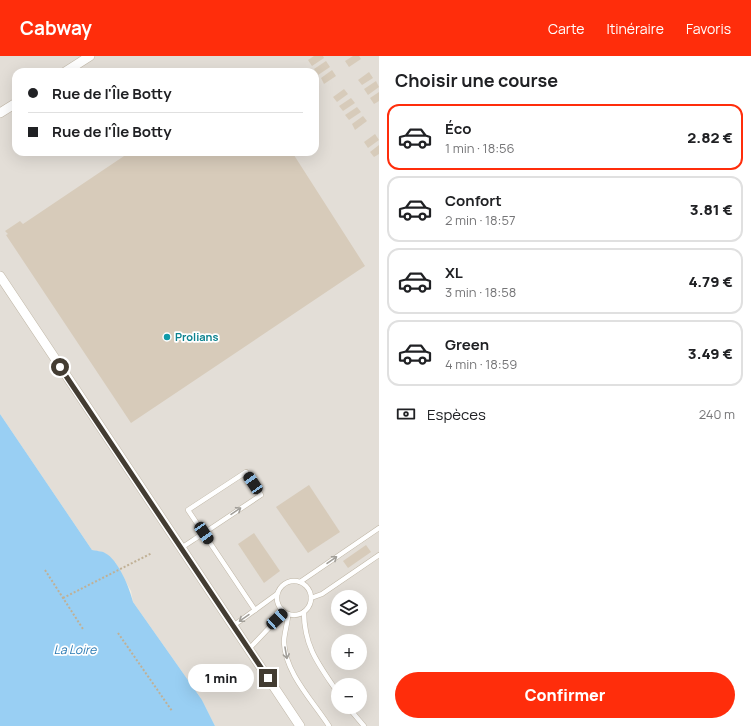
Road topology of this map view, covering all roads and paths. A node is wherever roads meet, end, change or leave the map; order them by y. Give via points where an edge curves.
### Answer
1 (90, 56) edge
2 (71, 68) edge
3 (12, 106) edge
4 (0, 113) edge
5 (0, 276) edge
6 (379, 528) edge
7 (204, 533) junction
8 (182, 548) junction
9 (152, 553) dead end
10 (379, 555) edge
11 (45, 570) dead end
12 (300, 582) junction
13 (278, 594) junction
14 (63, 598) junction
15 (311, 598) junction
16 (256, 610) junction
17 (304, 612) junction
18 (286, 613) junction
19 (233, 626) junction
20 (83, 629) dead end
21 (118, 633) dead end
22 (249, 649) junction
23 (331, 683) edge
24 (172, 711) dead end
25 (354, 714) edge
26 (300, 726) edge
27 (329, 726) edge
28 (364, 726) edge

1 - 2 street
3 - 4 street
5 - 8 street
12 -> 6 lane
7 -> 7 lane via 261,495 246,472 188,510
7 - 8 lane
7 - 16 lane
8 - 19 street
9 - 14 path
10 - 15 lane via 322,594
11 - 14 path
12 - 13 lane via 289,582
12 - 15 lane via 308,588
13 - 16 lane
13 - 18 lane via 278,604
14 - 20 path
15 - 17 lane
16 -> 19 lane
17 - 18 lane via 299,615
17 - 23 lane via 307,643
18 - 22 lane
18 -> 27 lane via 284,641 287,659
19 - 22 street
21 - 24 path
22 - 26 street
25 - 28 lane

